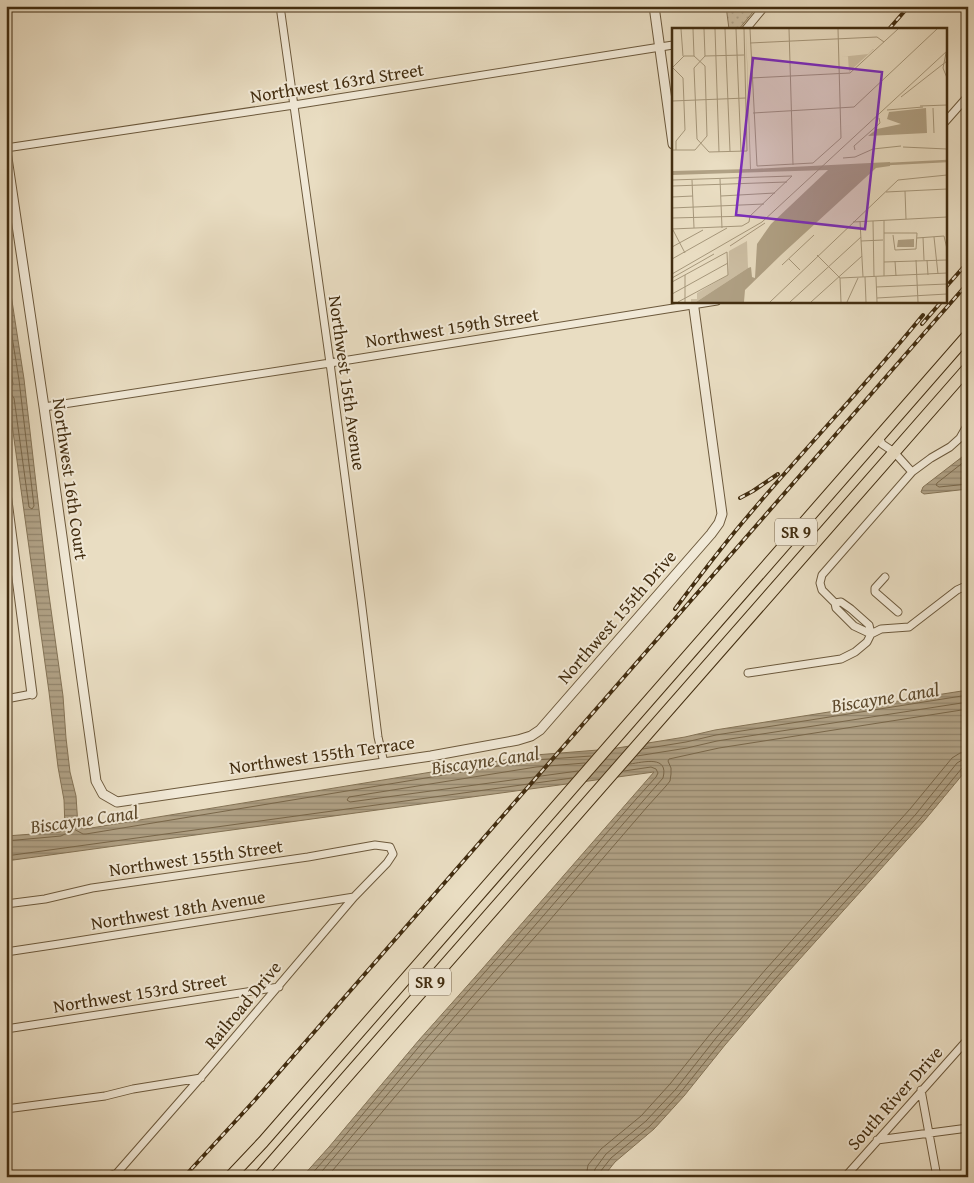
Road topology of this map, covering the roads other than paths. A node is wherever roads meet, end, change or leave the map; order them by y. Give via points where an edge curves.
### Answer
1 (280, 6) edge
2 (654, 6) edge
3 (765, 6) edge
4 (747, 28) edge
5 (672, 45) edge
6 (660, 47) junction
7 (968, 96) edge
8 (294, 105) junction
9 (946, 121) edge
10 (672, 137) edge
11 (6, 150) edge
12 (693, 303) edge
13 (968, 335) edge
14 (330, 363) junction
15 (968, 368) edge
16 (44, 406) junction
17 (968, 424) edge
18 (879, 436) junction
19 (894, 452) junction
20 (912, 472) junction
21 (6, 493) edge
22 (885, 577) dead end
23 (968, 585) edge
24 (834, 603) junction
25 (898, 612) dead end
26 (871, 634) junction
27 (748, 674) dead end
28 (32, 694) joint
29 (6, 699) edge
30 (531, 736) joint
31 (384, 763) junction
32 (117, 802) joint
33 (390, 847) joint
34 (354, 898) junction
35 (6, 904) edge
36 (6, 952) edge
37 (279, 987) junction
38 (6, 1029) edge
39 (968, 1039) edge
40 (202, 1078) junction
41 (921, 1090) junction
42 (6, 1109) edge
43 (968, 1128) edge
44 (930, 1134) junction
45 (877, 1140) junction
46 (107, 1177) edge
47 (230, 1177) edge
48 (259, 1177) edge
49 (844, 1177) edge
50 (937, 1177) edge

1 - 8 street, Northwest 15th Avenue
2 - 6 street
3 - 4 street
5 - 6 street, Northwest 163rd Street
6 - 8 street, Northwest 163rd Street
6 - 10 street
7 - 9 street
8 - 11 street, Northwest 163rd Street
8 - 14 street, Northwest 15th Avenue
11 - 16 street, Northwest 16th Court
12 - 14 street, Northwest 159th Street
12 - 30 street, Northwest 155th Drive via 722,514 719,523 540,730
13 - 18 main road, SR 9
14 - 16 street, Northwest 159th Street
14 - 31 street, Northwest 15th Avenue
15 - 19 main road, SR 9
16 - 32 street, Northwest 16th Court via 96,782 103,794
17 - 20 street via 950,447
18 - 19 street via 882,444
18 - 47 main road, SR 9
19 - 20 street
19 - 48 main road, SR 9
20 - 24 street via 822,576 822,590
21 - 28 street
22 - 25 street via 875,592
23 - 26 street via 909,627 881,629
24 - 26 street via 854,626
24 - 26 street via 841,602 857,614 869,626
26 - 27 street via 867,642 841,660
28 - 29 street
30 - 31 street, Northwest 155th Terrace
31 - 32 street, Northwest 155th Terrace
33 - 34 street, Railroad Drive via 393,854 387,863
33 - 35 street, Northwest 155th Street via 376,845
34 - 36 street, Northwest 18th Avenue
34 - 37 street, Railroad Drive
37 - 38 street, Northwest 153rd Street
37 - 40 street, Railroad Drive
39 - 41 street, South River Drive
40 - 42 street via 105,1096
40 - 46 street, Railroad Drive via 117,1173
41 - 44 street
41 - 45 street, South River Drive
43 - 44 street
44 - 45 street
44 - 50 street
45 - 49 street, South River Drive

